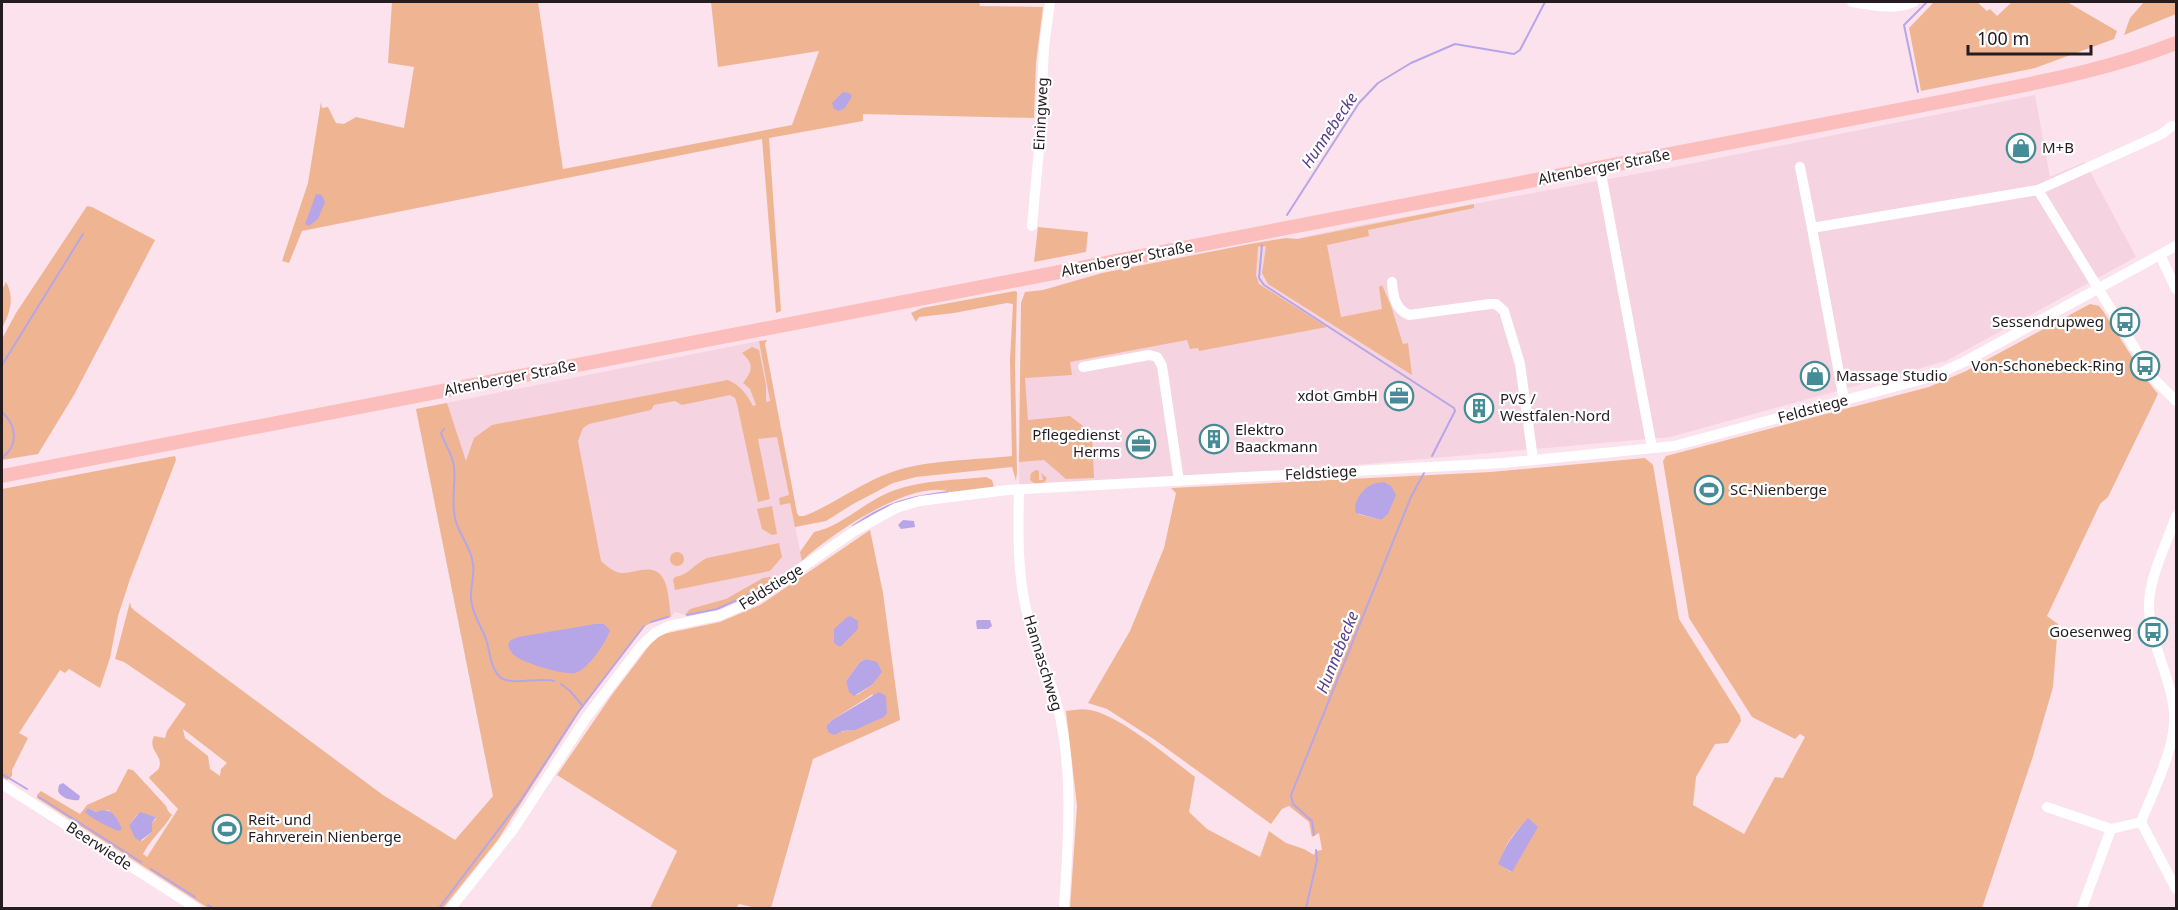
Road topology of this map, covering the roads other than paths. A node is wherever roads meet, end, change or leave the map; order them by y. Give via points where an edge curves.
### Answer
1 (1050, 2) edge
2 (1852, 2) edge
3 (1914, 2) edge
4 (2176, 43) edge
5 (2172, 126) dead end
6 (1800, 167) dead end
7 (1600, 168) junction
8 (2038, 190) junction
9 (1032, 226) dead end
10 (1812, 228) junction
11 (2176, 246) edge
12 (2160, 255) junction
13 (1392, 282) dead end
14 (2097, 288) junction
15 (2176, 289) edge
16 (1083, 367) dead end
17 (1844, 400) junction
18 (2176, 401) edge
19 (1652, 448) junction
20 (1533, 459) junction
21 (2, 476) edge
22 (1179, 481) junction
23 (1019, 489) junction
24 (2176, 516) edge
25 (2, 783) edge
26 (2047, 807) dead end
27 (2141, 822) junction
28 (2111, 829) junction
29 (2176, 889) edge
30 (196, 909) edge
31 (451, 909) edge
32 (1064, 909) edge
33 (2082, 909) edge

1 - 9 street, Einingweg
2 - 3 street via 1898,8
4 - 7 main road, Altenberger Straße via 2023,85
5 - 8 street
6 - 10 street
7 - 19 street
7 - 21 main road, Altenberger Straße
8 - 10 street
8 - 14 street
10 - 17 street
11 - 12 street, Feldstiege
12 - 14 street, Feldstiege
12 - 15 street
13 - 20 street via 1398,307 1409,315 1490,304 1504,311 1522,377
14 - 17 street, Feldstiege via 1946,370
14 - 18 street via 2153,378
16 - 22 street via 1149,355 1157,357 1162,366
17 - 19 street, Feldstiege via 1674,446
19 - 20 street, Feldstiege
20 - 22 street, Feldstiege
22 - 23 street, Feldstiege
23 - 31 street, Feldstiege via 920,501 896,508 856,530 755,600 722,615 669,626 655,633 586,718 513,830
23 - 32 street, Hannaschweg via 1023,594 1058,708 1069,786
24 - 27 street via 2150,590 2149,610 2173,706 2174,726
25 - 30 street, Beerwiede
26 - 28 street
27 - 28 street
27 - 29 street
28 - 33 street

